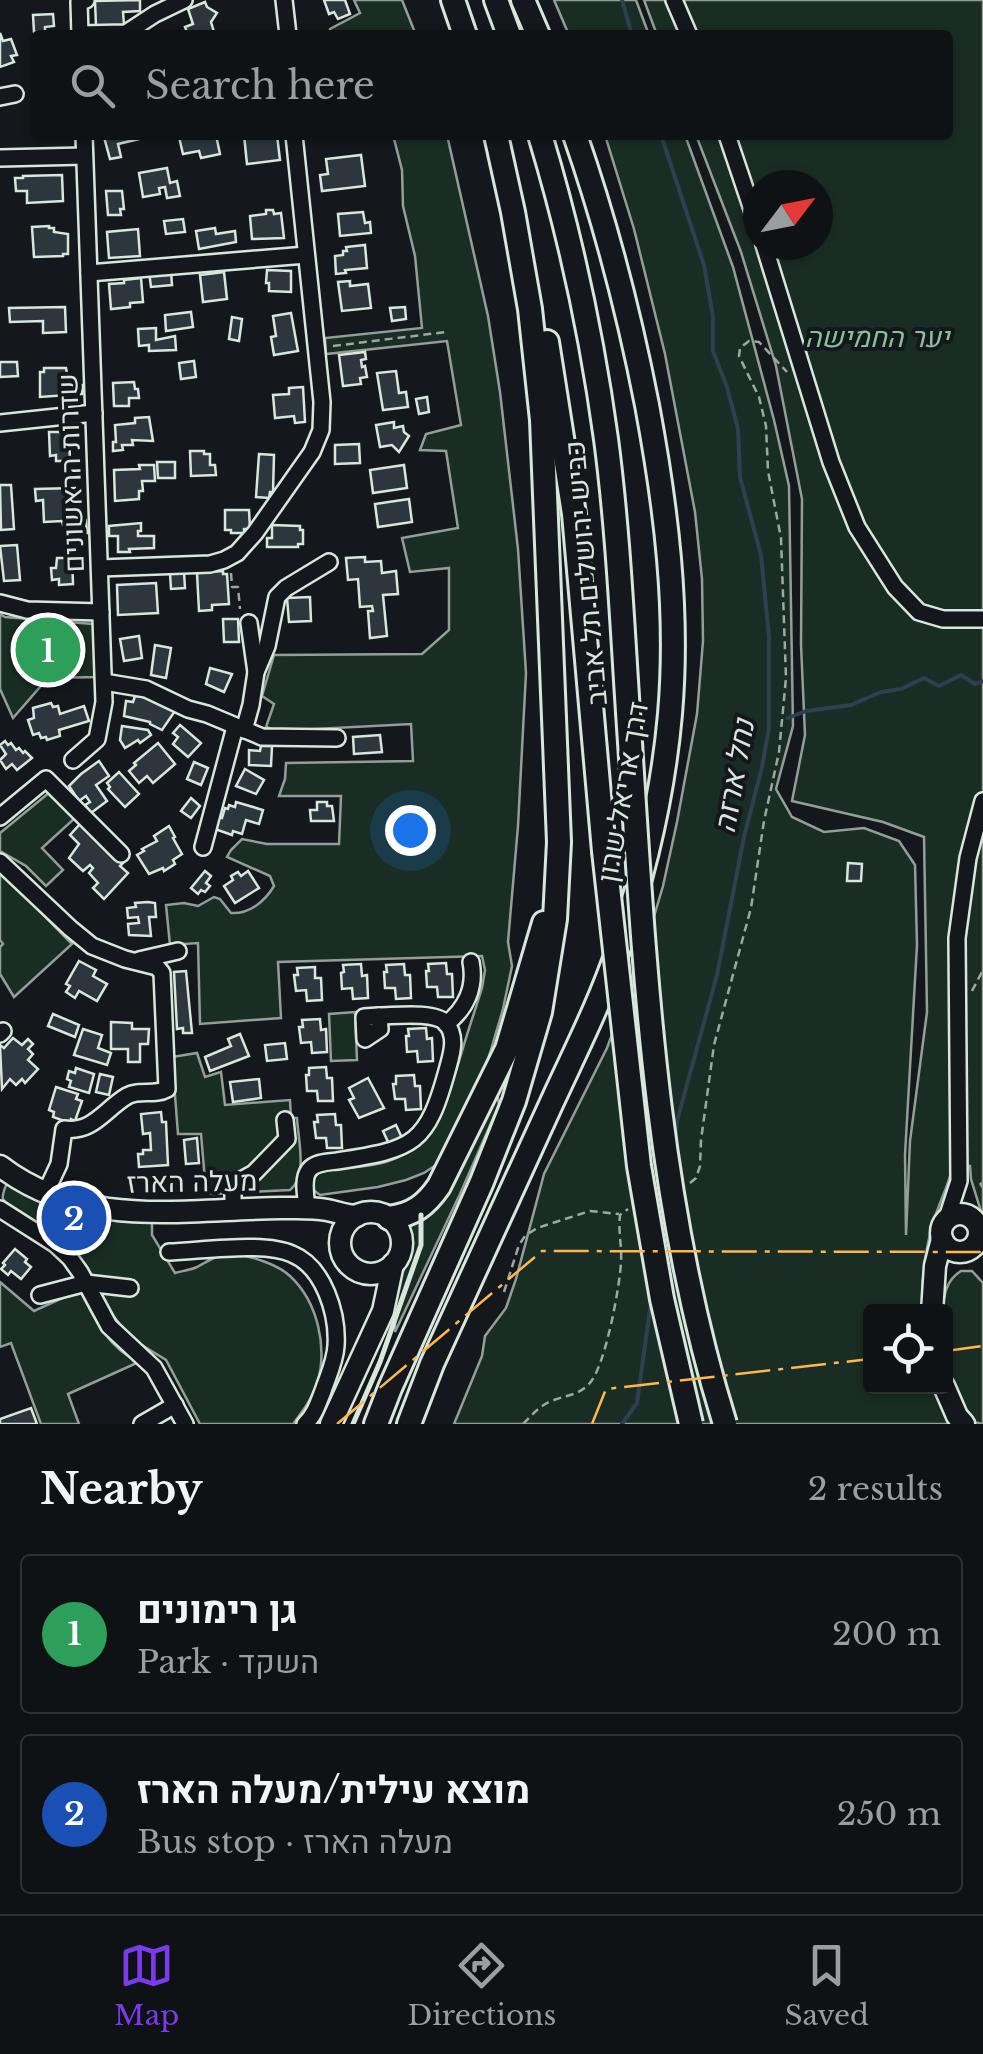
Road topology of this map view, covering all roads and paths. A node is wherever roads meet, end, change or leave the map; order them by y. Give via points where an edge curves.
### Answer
1 (184, 0) edge
2 (284, 0) edge
3 (452, 0) edge
4 (496, 0) edge
5 (523, 0) edge
6 (674, 0) edge
7 (82, 1) edge
8 (80, 30) edge
9 (130, 30) edge
10 (287, 30) edge
11 (463, 30) edge
12 (506, 30) edge
13 (536, 30) edge
14 (687, 30) edge
15 (84, 140) edge
16 (294, 140) edge
17 (498, 140) edge
18 (498, 140) edge
19 (541, 140) edge
20 (577, 140) edge
21 (729, 140) edge
22 (84, 156) junction
23 (0, 158) edge
24 (743, 182) edge
25 (306, 256) junction
26 (769, 260) edge
27 (89, 273) junction
28 (446, 332) dead end
29 (316, 348) junction
30 (807, 385) junction
31 (94, 413) junction
32 (0, 423) edge
33 (230, 558) junction
34 (329, 562) dead end
35 (100, 568) junction
36 (0, 603) edge
37 (101, 612) junction
38 (983, 619) edge
39 (250, 622) joint
40 (256, 672) junction
41 (104, 682) junction
42 (239, 728) junction
43 (337, 738) dead end
44 (73, 760) dead end
45 (983, 800) edge
46 (0, 817) edge
47 (202, 846) dead end
48 (121, 854) dead end
49 (0, 862) edge
50 (558, 876) junction
51 (178, 950) dead end
52 (134, 961) junction
53 (471, 962) dead end
54 (378, 1016) dead end
55 (446, 1024) junction
56 (285, 1120) dead end
57 (0, 1166) edge
58 (688, 1184) dead end
59 (45, 1194) junction
60 (275, 1208) junction
61 (306, 1208) junction
62 (0, 1209) edge
63 (233, 1209) junction
64 (628, 1209) dead end
65 (620, 1214) junction
66 (357, 1216) junction
67 (389, 1218) junction
68 (944, 1230) junction
69 (981, 1236) edge
70 (340, 1246) junction
71 (169, 1252) dead end
72 (964, 1252) junction
73 (394, 1264) junction
74 (983, 1264) edge
75 (354, 1268) junction
76 (86, 1283) junction
77 (130, 1288) dead end
78 (504, 1292) dead end
79 (40, 1295) dead end
80 (932, 1304) edge
81 (366, 1345) junction
82 (948, 1394) edge
83 (175, 1405) junction
84 (142, 1424) edge
85 (184, 1424) edge
86 (306, 1424) edge
87 (331, 1424) edge
88 (376, 1424) edge
89 (412, 1424) edge
90 (523, 1424) edge
91 (691, 1424) edge
92 (724, 1424) edge
93 (964, 1424) edge

1 - 9 street
2 - 10 street
3 - 11 highway
4 - 12 highway
5 - 13 highway
6 - 14 street
7 - 8 street
15 - 22 street, שדרות הראשונים
16 - 25 street
17 - 91 highway, כביש ירושלים תל אביב, bridge via 531,262 558,405 638,1166
18 - 50 highway, דרך אריאל שרון via 530,309 542,420
19 - 92 highway, כביש ירושלים תל אביב, bridge via 593,356 614,516 647,1001 664,1147 695,1316
20 - 89 highway, דרך אריאל שרון via 620,277 662,490 672,600 670,716 650,835 612,968 432,1364
21 - 24 street
22 - 23 street
22 - 27 street, שדרות הראשונים
25 - 27 street
25 - 29 street
26 - 30 street
27 - 31 street, שדרות הראשונים
28 - 29 path
29 - 33 street via 323,409 316,444
30 - 38 street via 845,502 895,586 929,617
30 - 58 path via 759,342 740,348 766,426 781,538 786,678 780,752 751,908 714,1045 700,1166
31 - 32 street
31 - 35 street, שדרות הראשונים
33 - 35 street
33 - 39 path via 232,588 238,587 240,611
34 - 40 street via 277,598
35 - 37 street, שדרות הראשונים
36 - 37 street
37 - 41 street, שדרות הראשונים
39 - 40 street
40 - 42 street
41 - 42 street via 146,689
41 - 44 street, שדרות הראשונים via 97,739
42 - 43 street via 273,739
42 - 47 street
45 - 68 street via 957,938 959,1181
46 - 48 street via 46,778
49 - 52 street via 92,946
50 - 67 highway via 498,1072 432,1197 415,1211
50 - 88 highway, דרך אריאל שרון via 548,972 514,1102
51 - 52 street
52 - 59 street via 162,973 167,1090 132,1094 90,1126 64,1129 59,1164
53 - 55 street via 466,1002
54 - 55 street via 431,1016
55 - 61 street via 452,1051 430,1122 397,1148 308,1170
56 - 63 street via 287,1139 236,1183
57 - 59 main road, מעלה הארז
59 - 63 main road, מעלה הארז via 125,1212
60 - 61 main road, מעלה הארז
60 - 63 main road, מעלה הארז
60 - 70 main road, מעלה הארז via 314,1218
61 - 66 main road, מעלה הארז
62 - 76 street via 62,1250
64 - 65 path
65 - 78 path via 590,1211 537,1228 519,1245
65 - 90 path via 618,1292 594,1379 574,1395 540,1406
66 - 67 main road via 374,1212
66 - 70 main road
67 - 73 main road via 402,1240
68 - 69 main road via 957,1215 969,1216
68 - 72 main road via 949,1248
68 - 80 main road
69 - 72 main road
70 - 75 main road
71 - 86 street via 270,1249 310,1266 330,1301 336,1346
72 - 74 main road
72 - 80 main road via 945,1268
73 - 75 main road via 370,1274
73 - 81 main road via 383,1312
75 - 81 main road via 373,1298
76 - 77 street
76 - 79 street
76 - 83 street via 108,1326 154,1368
81 - 87 main road
82 - 93 main road
83 - 84 street
83 - 85 street

